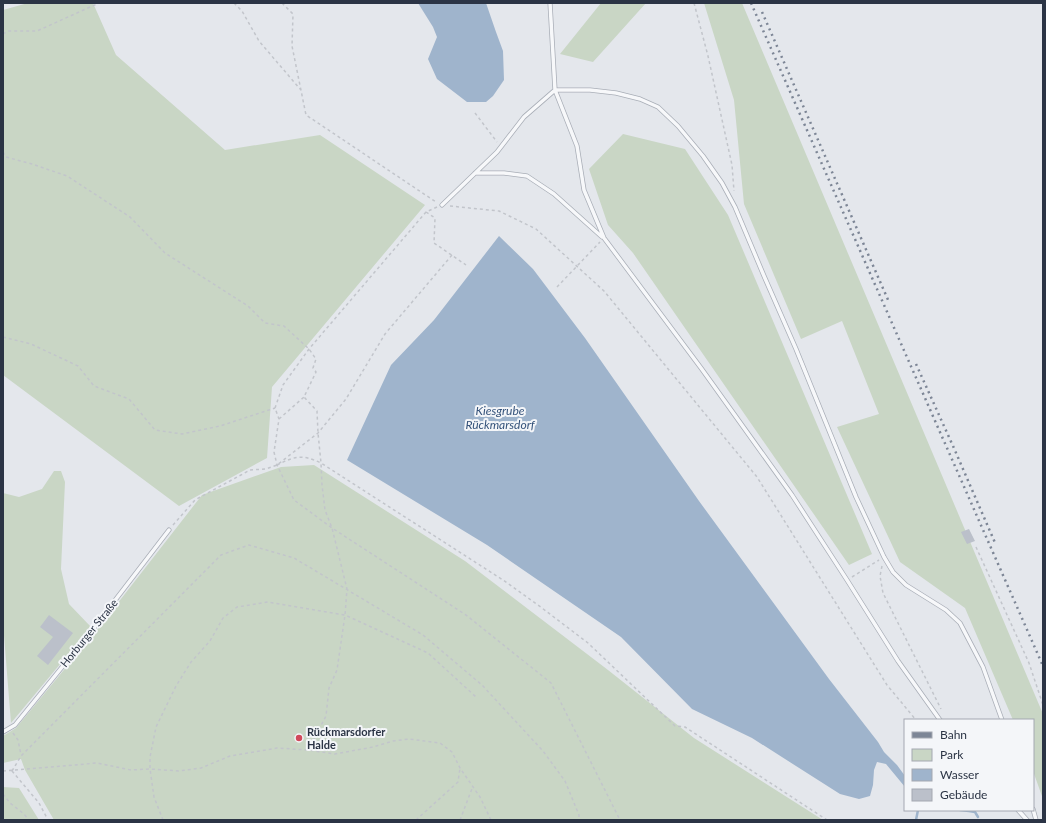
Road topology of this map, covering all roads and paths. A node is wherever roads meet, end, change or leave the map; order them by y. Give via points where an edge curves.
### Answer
1 (99, 3) edge
2 (234, 3) edge
3 (282, 3) edge
4 (550, 3) edge
5 (694, 3) edge
6 (3, 34) edge
7 (555, 90) junction
8 (301, 91) junction
9 (475, 113) dead end
10 (500, 147) junction
11 (3, 152) edge
12 (475, 173) junction
13 (734, 193) dead end
14 (442, 205) junction
15 (426, 212) junction
16 (604, 238) junction
17 (452, 255) junction
18 (466, 265) dead end
19 (577, 266) junction
20 (557, 287) dead end
21 (3, 337) edge
22 (308, 349) junction
23 (304, 397) junction
24 (275, 408) junction
25 (279, 419) junction
26 (318, 433) junction
27 (321, 463) junction
28 (276, 465) junction
29 (332, 528) junction
30 (169, 530) joint
31 (976, 547) dead end
32 (884, 557) junction
33 (847, 580) junction
34 (347, 589) junction
35 (345, 616) junction
36 (476, 697) dead end
37 (1043, 705) edge
38 (943, 713) dead end
39 (915, 719) edge
40 (939, 719) edge
41 (1002, 719) edge
42 (9, 728) junction
43 (3, 732) edge
44 (308, 750) junction
45 (21, 756) junction
46 (460, 768) junction
47 (150, 769) junction
48 (3, 771) edge
49 (12, 771) junction
50 (473, 786) junction
51 (3, 794) edge
52 (1019, 811) edge
53 (28, 820) edge
54 (48, 820) edge
55 (163, 820) edge
56 (416, 820) edge
57 (460, 820) edge
58 (491, 820) edge
59 (579, 820) edge
60 (620, 820) edge
61 (827, 820) edge
62 (1026, 820) edge

1 - 6 path via 37,31 8,31
2 - 8 path via 242,11 259,41
3 - 8 path via 292,14 292,46
4 - 7 lane
5 - 13 path via 732,165
7 - 10 lane via 524,117
7 - 16 lane via 576,146 584,190
7 - 32 lane via 616,93 658,107 703,156 722,183 734,207 796,349 856,497
8 - 14 path via 306,115
9 - 10 path
10 - 12 lane
11 - 22 path via 6,157 67,176 130,217 165,253 248,306 266,323 284,326
12 - 14 lane
12 - 16 lane via 527,176 554,194
14 - 15 path
14 - 19 path via 499,211 536,229
15 - 17 path via 436,218 434,243
15 - 22 path
16 - 19 path
16 - 33 lane via 792,495
17 - 18 path
17 - 26 path via 385,334 346,398
19 - 20 path
19 - 39 path via 604,291 757,477 887,685
21 - 24 path via 31,344 78,366 94,386 129,399 155,430 182,434 220,426
22 - 23 path via 316,360 313,368 316,372
22 - 24 path via 283,385
23 - 25 path
23 - 26 path via 317,411
24 - 25 path
25 - 28 path via 274,452
26 - 27 path
26 - 28 path
27 - 28 path via 310,458 294,457
27 - 29 path via 325,510
27 - 61 path via 503,580 542,608 588,643 675,726 685,727
28 - 29 path via 294,500
28 - 30 path via 266,469 250,470 195,500
29 - 34 path
29 - 60 path via 466,615 551,683
30 - 42 lane, Horburger Straße via 93,629 15,725
31 - 37 path via 1029,663
32 - 33 path
32 - 38 path via 880,576 883,593
32 - 41 lane via 893,572 906,584 946,610 960,623 983,667
33 - 40 lane via 898,661
34 - 35 path
34 - 45 path via 294,558 249,545 221,555
34 - 59 path via 423,636 482,685 543,751 565,782
35 - 36 path via 428,653
35 - 44 path via 337,670 329,688 326,716
35 - 47 path via 268,602 237,607 233,610 223,618 210,641 191,662 176,686 156,727
42 - 43 lane, Horburger Straße
42 - 45 path via 18,740
44 - 46 path via 335,754 393,741 425,740 440,743 452,752
44 - 47 path via 276,748 230,756 201,768 179,771
45 - 49 path
46 - 50 path
46 - 56 path via 458,782
47 - 49 path via 131,770 97,763
47 - 55 path via 154,797
48 - 49 path
49 - 54 path via 39,803
50 - 57 path
50 - 58 path
51 - 53 path
52 - 62 lane

